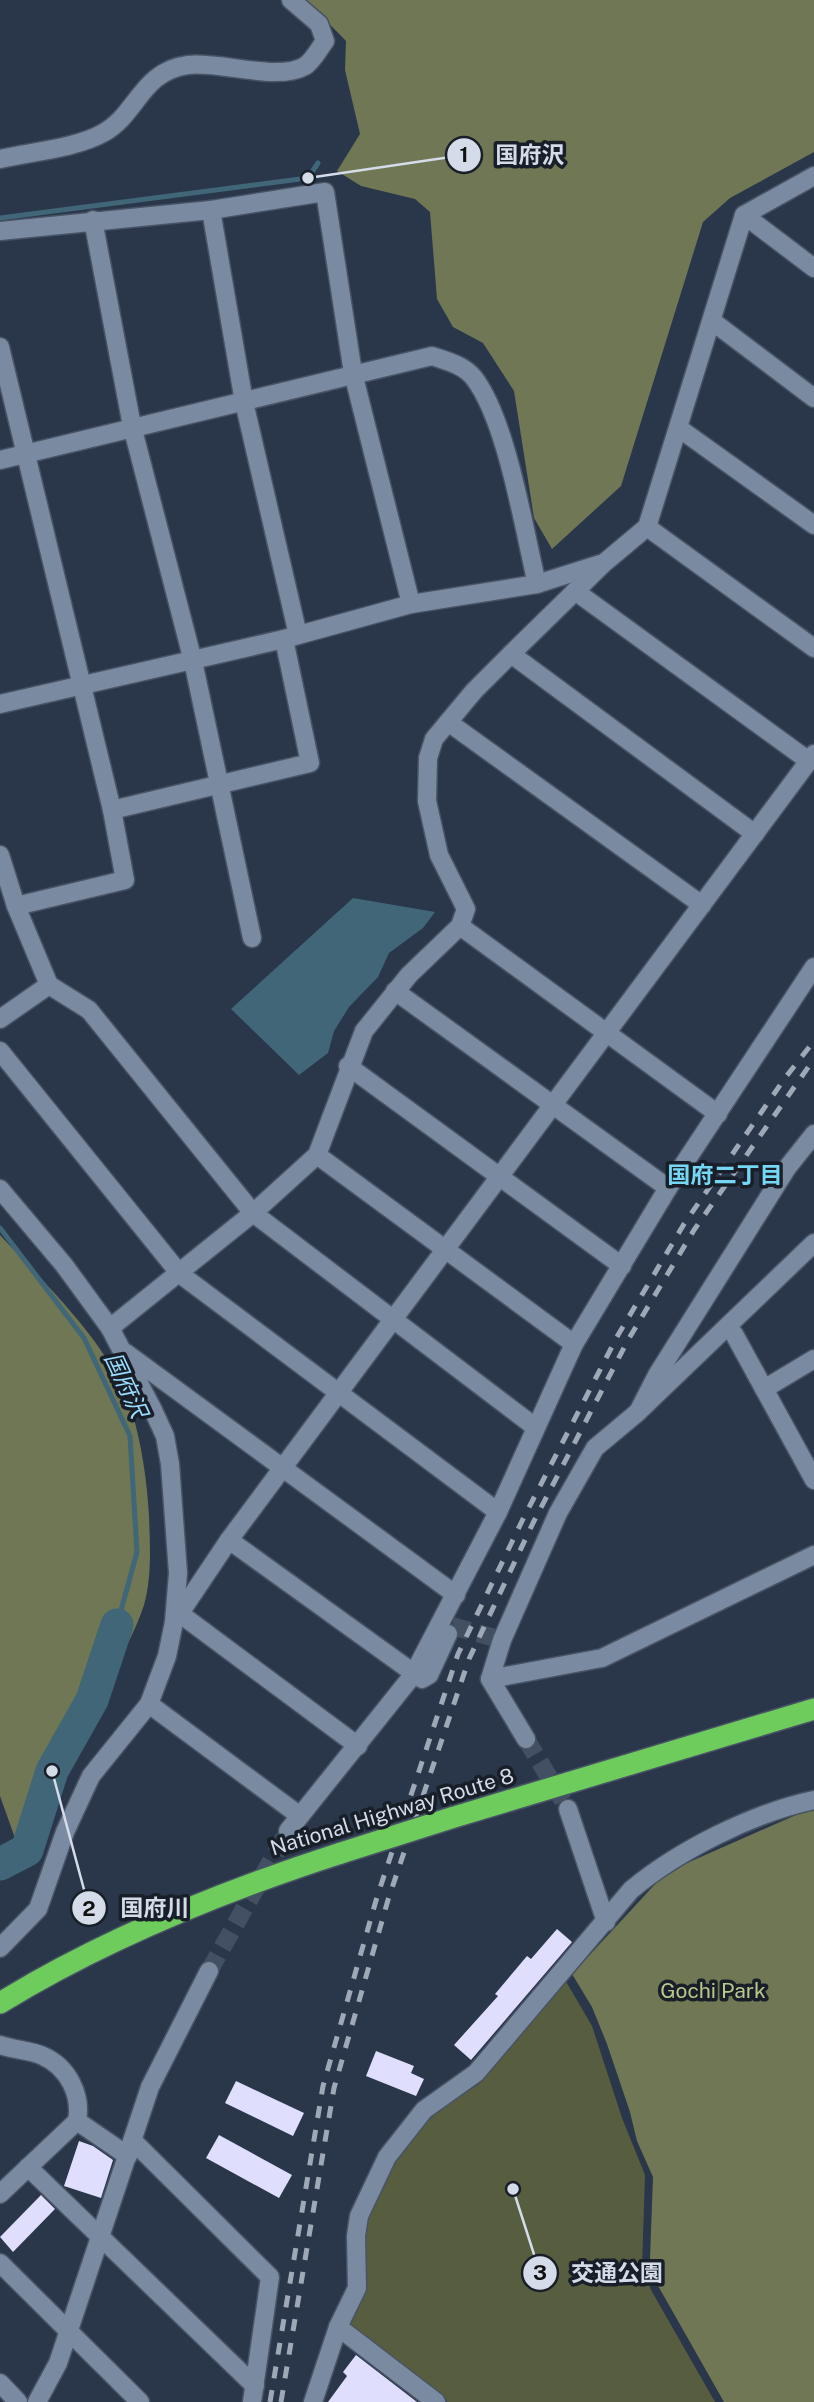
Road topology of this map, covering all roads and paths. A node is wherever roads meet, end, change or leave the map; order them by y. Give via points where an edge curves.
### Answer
1 (291, 0) edge
2 (0, 159) edge
3 (814, 176) edge
4 (211, 211) junction
5 (744, 215) junction
6 (93, 220) junction
7 (0, 231) edge
8 (814, 268) edge
9 (712, 321) junction
10 (0, 347) edge
11 (353, 373) junction
12 (814, 398) edge
13 (244, 402) junction
14 (132, 426) junction
15 (680, 429) junction
16 (27, 453) junction
17 (0, 460) edge
18 (814, 525) edge
19 (647, 527) junction
20 (604, 563) junction
21 (537, 584) junction
22 (575, 591) junction
23 (411, 604) junction
24 (291, 637) junction
25 (814, 648) edge
26 (511, 654) junction
27 (193, 661) junction
28 (81, 685) junction
29 (0, 704) edge
30 (447, 722) junction
31 (811, 758) edge
32 (217, 784) junction
33 (112, 810) junction
34 (755, 834) junction
35 (0, 855) edge
36 (702, 905) junction
37 (16, 906) junction
38 (460, 926) junction
39 (252, 939) dead end
40 (814, 967) edge
41 (49, 985) junction
42 (395, 991) junction
43 (0, 1018) edge
44 (608, 1031) junction
45 (0, 1051) edge
46 (348, 1066) junction
47 (554, 1104) junction
48 (718, 1114) junction
49 (814, 1134) edge
50 (317, 1155) junction
51 (500, 1177) junction
52 (668, 1188) junction
53 (0, 1189) edge
54 (253, 1213) junction
55 (814, 1243) edge
56 (446, 1249) junction
57 (622, 1266) junction
58 (180, 1274) junction
59 (393, 1320) junction
60 (110, 1328) junction
61 (734, 1334) dead end
62 (574, 1344) junction
63 (124, 1351) junction
64 (814, 1359) edge
65 (764, 1389) junction
66 (339, 1393) junction
67 (638, 1412) junction
68 (535, 1427) junction
69 (808, 1454) edge
70 (284, 1467) junction
71 (814, 1480) edge
72 (498, 1512) junction
73 (229, 1541) junction
74 (814, 1555) edge
75 (456, 1595) junction
76 (177, 1618) junction
77 (452, 1626) dead end
78 (413, 1675) junction
79 (490, 1679) junction
80 (149, 1704) junction
81 (814, 1709) edge
82 (526, 1739) tunnel mouth
83 (358, 1746) junction
84 (814, 1800) edge
85 (568, 1809) tunnel mouth
86 (300, 1816) junction
87 (288, 1831) tunnel mouth
88 (606, 1922) junction
89 (0, 1948) edge
90 (209, 1971) tunnel mouth
91 (0, 2003) edge
92 (0, 2045) edge
93 (77, 2121) junction
94 (130, 2149) junction
95 (28, 2167) junction
96 (0, 2194) edge
97 (101, 2236) junction
98 (0, 2263) edge
99 (338, 2327) junction
100 (69, 2332) junction
101 (0, 2383) edge
102 (253, 2394) edge
103 (18, 2402) edge
104 (37, 2402) edge
105 (140, 2402) edge
106 (313, 2402) edge
107 (436, 2402) edge

1 - 2 street via 319,23 325,41 304,66 282,71 189,65 165,71 102,134
3 - 5 street
4 - 6 street
4 - 11 street via 325,192
4 - 13 street
5 - 8 street
5 - 9 street
6 - 7 street
6 - 14 street
9 - 12 street
9 - 15 street
10 - 16 street
11 - 13 street
11 - 21 street via 432,356 461,367 474,378 499,428
11 - 23 street
13 - 14 street
13 - 24 street
14 - 16 street
14 - 27 street
15 - 18 street
15 - 19 street
16 - 17 street
16 - 28 street
19 - 20 street
19 - 25 street
20 - 21 street
20 - 22 street
21 - 23 street
22 - 26 street
22 - 31 street
23 - 24 street
24 - 27 street
24 - 32 street via 310,763
26 - 30 street
26 - 34 street
27 - 28 street
27 - 32 street
28 - 29 street
28 - 33 street
30 - 36 street
30 - 38 street via 434,739 428,758 427,801 439,855 466,909
31 - 34 street
32 - 33 street
32 - 39 street
33 - 37 street via 125,880
34 - 36 street
35 - 37 street
36 - 44 street
37 - 41 street
38 - 42 street
38 - 44 street
40 - 48 street
41 - 43 street
41 - 54 street via 89,1010
42 - 46 street via 364,1031
42 - 47 street
44 - 47 street
44 - 48 street
45 - 58 street
46 - 50 street
46 - 51 street
47 - 51 street
47 - 52 street
48 - 52 street
49 - 67 street via 780,1180
50 - 54 street
50 - 56 street
51 - 56 street
51 - 57 street
52 - 57 street
53 - 60 street
54 - 58 street
54 - 59 street
55 - 67 street
56 - 59 street
56 - 62 street
57 - 62 street
58 - 60 street
58 - 66 street
59 - 66 street
59 - 68 street
60 - 63 street
61 - 65 street
62 - 68 street
63 - 70 street
63 - 76 street via 165,1436 178,1573
64 - 65 street
65 - 69 street
66 - 70 street
66 - 72 street
67 - 79 street via 596,1448 558,1513 502,1640
68 - 72 street
69 - 71 street
70 - 73 street
70 - 75 street
72 - 75 street
73 - 76 street
73 - 78 street
74 - 79 street via 602,1658
75 - 78 street
76 - 80 street
76 - 83 street
77 - 78 street via 429,1675 422,1679
78 - 83 street
79 - 82 street
80 - 86 street
80 - 89 street via 91,1776 38,1909
81 - 91 highway, National Highway Route 8, bridge via 268,1876 135,1931
83 - 86 street
84 - 88 street via 778,1808 658,1867 631,1890
85 - 88 street
86 - 87 street
88 - 99 street via 476,2073 424,2110 387,2157 359,2216 357,2288
90 - 94 street via 150,2087
92 - 93 street via 44,2056 57,2066 80,2105
93 - 94 street
93 - 95 street
94 - 97 street
94 - 102 street via 270,2277
95 - 96 street
95 - 97 street
97 - 100 street
97 - 102 street
98 - 100 street
99 - 106 street
99 - 107 street
100 - 104 street
100 - 105 street
101 - 103 street

